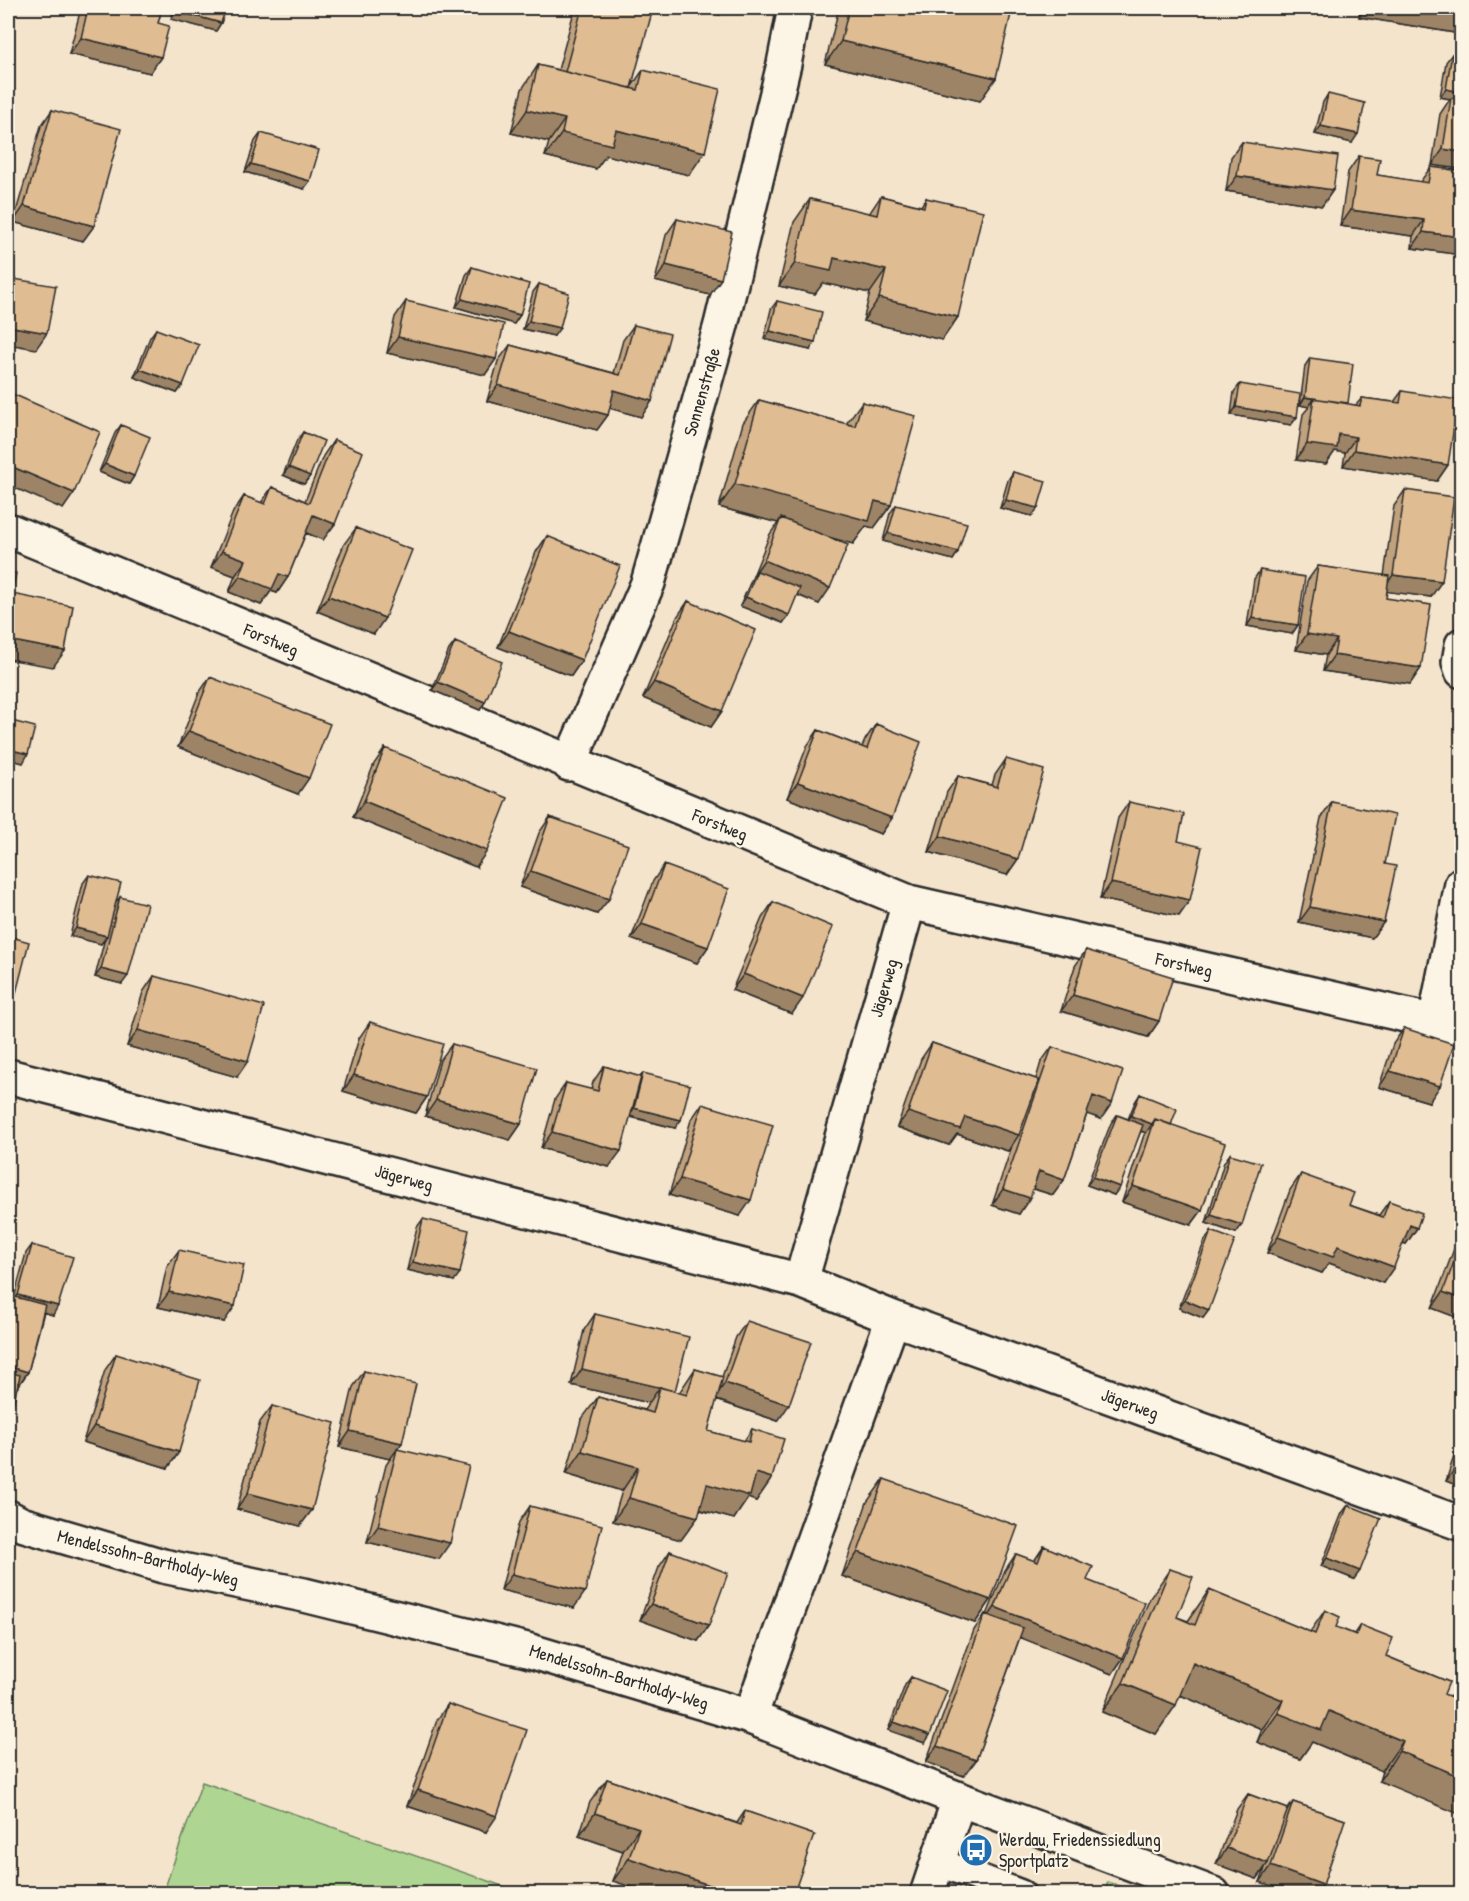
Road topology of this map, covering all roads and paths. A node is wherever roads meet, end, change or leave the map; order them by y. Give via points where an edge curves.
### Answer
1 (795, 8) edge
2 (8, 530) edge
3 (1461, 645) edge
4 (1461, 671) edge
5 (569, 764) junction
6 (1461, 884) edge
7 (909, 902) junction
8 (1448, 1025) edge
9 (8, 1076) edge
10 (801, 1281) junction
11 (893, 1318) junction
12 (8, 1517) edge
13 (1461, 1524) edge
14 (750, 1717) junction
15 (959, 1799) junction
16 (938, 1862) junction
17 (927, 1893) edge
18 (1021, 1893) edge
19 (1213, 1893) edge

1 - 5 street, Sonnenstraße via 721,325 648,583
2 - 5 street, Forstweg
3 - 4 street
5 - 7 street, Forstweg
6 - 8 street
7 - 8 street, Forstweg
7 - 10 street, Jägerweg
9 - 10 street, Jägerweg
10 - 11 street, Jägerweg
11 - 13 street, Jägerweg
11 - 14 street
12 - 14 street, Mendelssohn-Bartholdy-Weg via 163,1566 304,1595 527,1650
14 - 15 street, Mendelssohn-Bartholdy-Weg
15 - 16 street
15 - 19 street, Mendelssohn-Bartholdy-Weg
16 - 17 street
16 - 18 lane

